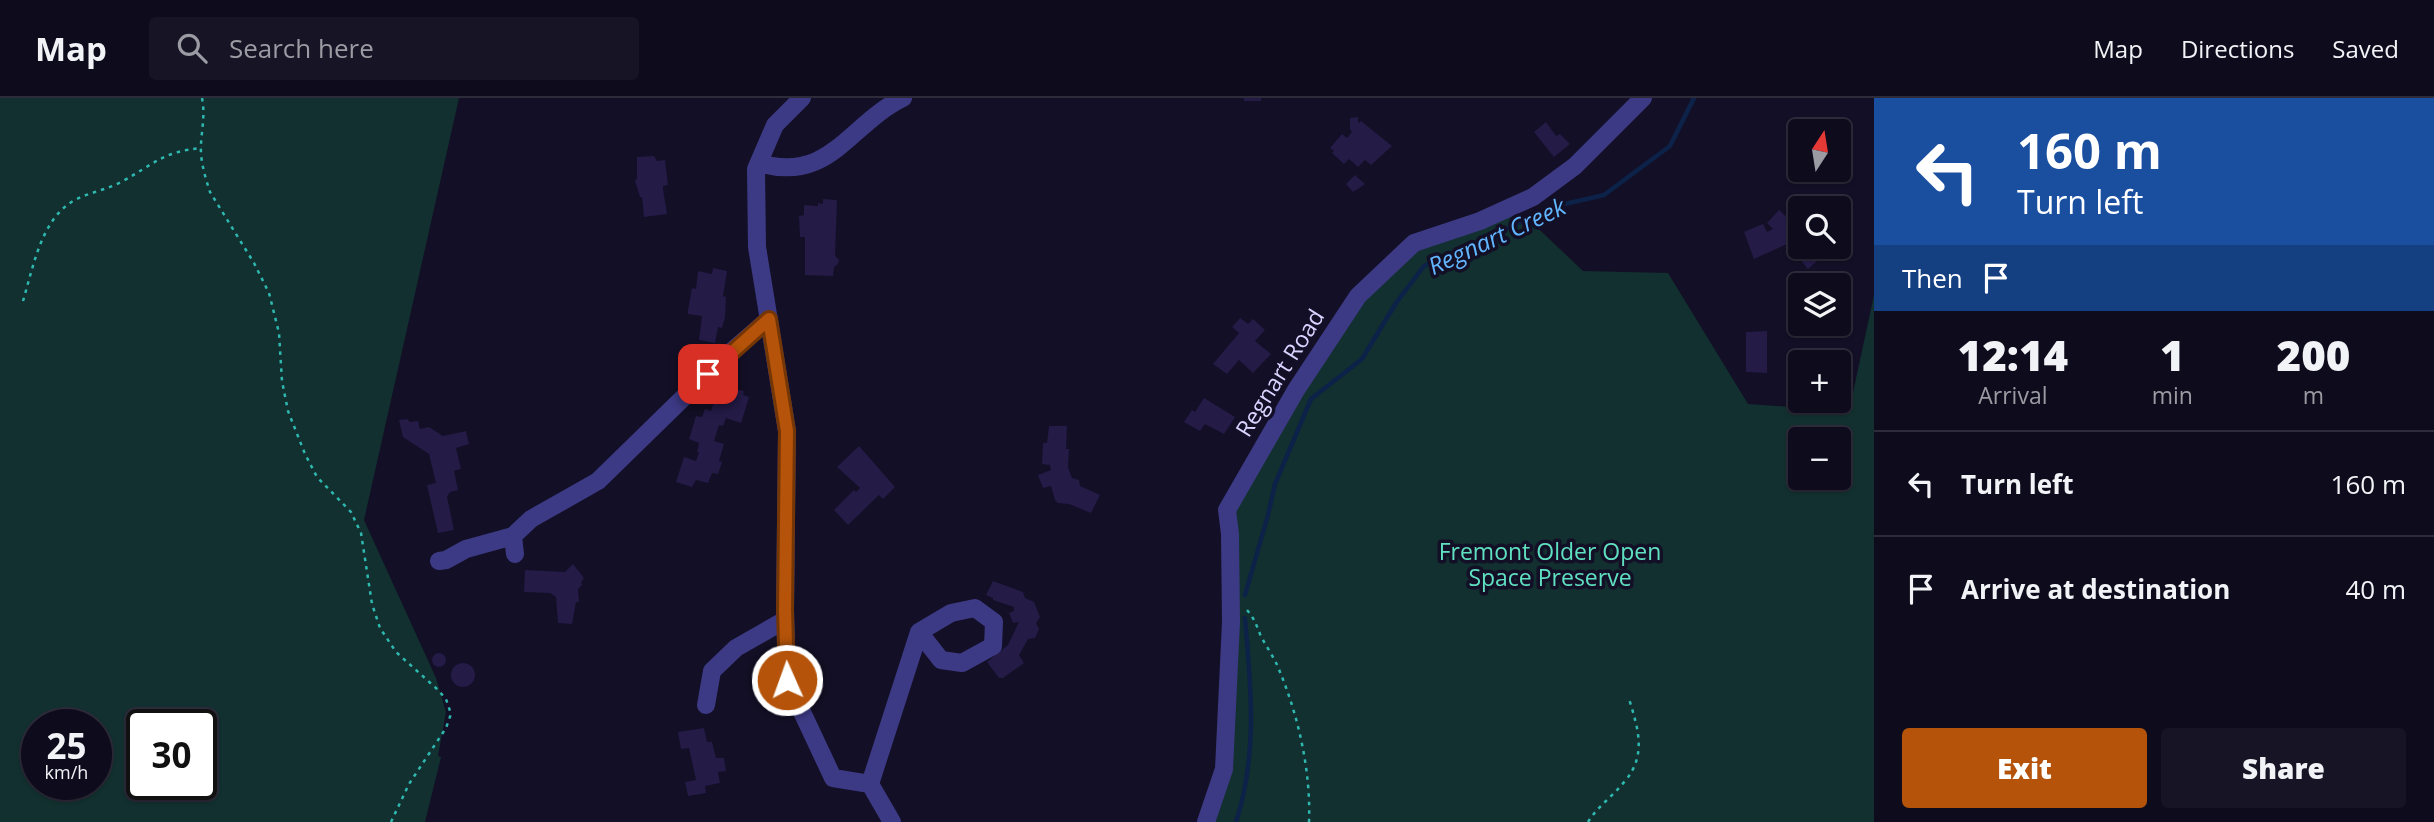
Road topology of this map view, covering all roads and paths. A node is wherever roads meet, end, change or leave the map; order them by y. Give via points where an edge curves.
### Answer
1 (202, 98) edge
2 (802, 98) edge
3 (903, 98) edge
4 (1643, 98) edge
5 (202, 148) junction
6 (759, 163) junction
7 (23, 301) dead end
8 (769, 319) junction
9 (439, 561) dead end
10 (1243, 606) dead end
11 (785, 620) junction
12 (919, 632) dead end
13 (1629, 699) dead end
14 (706, 705) dead end
15 (870, 784) junction
16 (391, 822) edge
17 (892, 822) edge
18 (1206, 822) edge
19 (1309, 822) edge
20 (1588, 822) edge

1 - 5 path
2 - 6 street via 775,125
3 - 6 street via 824,159 803,167
4 - 18 street, Regnart Road via 1575,166 1533,197 1414,243 1358,296 1296,390 1227,510 1231,622 1224,769
5 - 7 path via 168,154 60,212 41,245
5 - 16 path via 210,192 269,293 279,333 288,411 301,444 317,477 351,512 361,533 380,628 396,652 446,699 451,714
6 - 8 street via 757,247
8 - 9 street via 598,481 531,519 514,545 466,549
8 - 11 street via 787,431
10 - 19 path via 1272,653 1288,697 1302,747
11 - 14 street via 736,648 712,671
11 - 15 street via 787,680 833,778
12 - 15 street
13 - 20 path via 1640,733 1636,763
15 - 17 street

